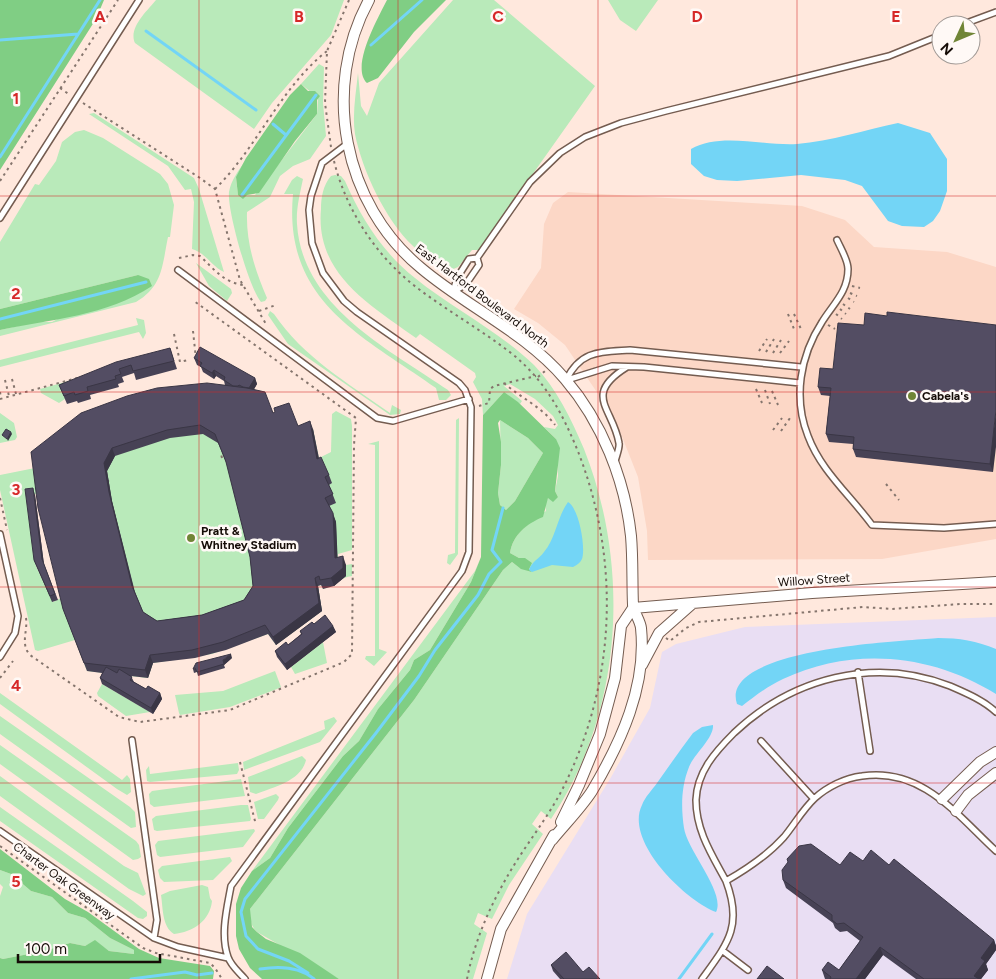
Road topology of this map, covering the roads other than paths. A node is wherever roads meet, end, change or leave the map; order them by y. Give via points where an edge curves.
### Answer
1 (139, 0) edge
2 (369, 0) edge
3 (996, 12) edge
4 (981, 18) edge
5 (931, 39) edge
6 (347, 144) junction
7 (0, 218) edge
8 (837, 240) dead end
9 (477, 258) junction
10 (178, 270) dead end
11 (454, 292) junction
12 (628, 367) junction
13 (801, 367) junction
14 (566, 380) junction
15 (800, 384) junction
16 (469, 399) junction
17 (614, 467) junction
18 (996, 524) edge
19 (0, 534) edge
20 (996, 582) edge
21 (693, 603) junction
22 (633, 608) junction
23 (0, 657) edge
24 (639, 670) junction
25 (858, 672) junction
26 (996, 712) edge
27 (132, 740) dead end
28 (761, 741) dead end
29 (870, 751) dead end
30 (996, 752) edge
31 (996, 773) edge
32 (814, 799) junction
33 (942, 799) junction
34 (956, 811) junction
35 (0, 830) edge
36 (552, 840) junction
37 (996, 851) edge
38 (726, 881) junction
39 (154, 938) junction
40 (722, 950) junction
41 (228, 958) junction
42 (748, 970) dead end
43 (246, 979) edge
44 (487, 979) edge
45 (702, 979) edge

1 - 7 lane
2 - 6 street, East Hartford Boulevard North via 360,17 344,73 343,112
3 - 4 lane
5 - 9 lane via 889,56 657,113 585,137 560,153 530,182
6 - 11 street, East Hartford Boulevard North via 366,199 390,238 420,268
6 - 16 lane via 322,164 310,196 312,243 323,273 344,301 458,383
8 - 13 lane via 848,267 842,295 815,333
9 - 11 lane via 478,266 466,284
9 - 11 lane via 469,260 457,278
10 - 16 lane via 382,420 393,421
11 - 14 street, East Hartford Boulevard North via 521,338
12 - 14 lane via 612,366
12 - 15 lane
12 - 17 lane via 610,378 603,396 605,410 619,444
13 - 14 lane via 630,350 607,351 574,364
13 - 15 lane
14 - 17 street, East Hartford Boulevard North via 608,445
15 - 18 lane via 807,434 819,461 872,525 944,528
16 - 41 lane via 470,533 467,562 230,886 225,920
17 - 22 street, East Hartford Boulevard North via 631,534
19 - 23 lane via 18,616 15,634
20 - 21 street, Willow Street
21 - 22 street, Willow Street
21 - 24 street via 659,633
22 - 24 street via 641,627
22 - 36 street via 621,626 615,678 600,734
24 - 36 street via 639,682 628,719 617,742 591,792
25 - 26 lane via 906,674 939,682 966,693
25 - 29 lane
25 - 38 lane via 812,683 776,700 740,728 709,760 696,798 698,819 704,840
27 - 39 lane via 157,920
28 - 32 lane
30 - 33 street via 980,762
31 - 34 street via 968,794
32 - 33 lane via 844,781 874,774 898,776 918,783
32 - 38 lane via 771,851
33 - 34 lane
34 - 37 lane
35 - 39 lane
36 - 44 street via 501,929
38 - 40 lane via 734,912 731,934
39 - 41 lane
40 - 42 lane
40 - 45 lane
41 - 43 lane

